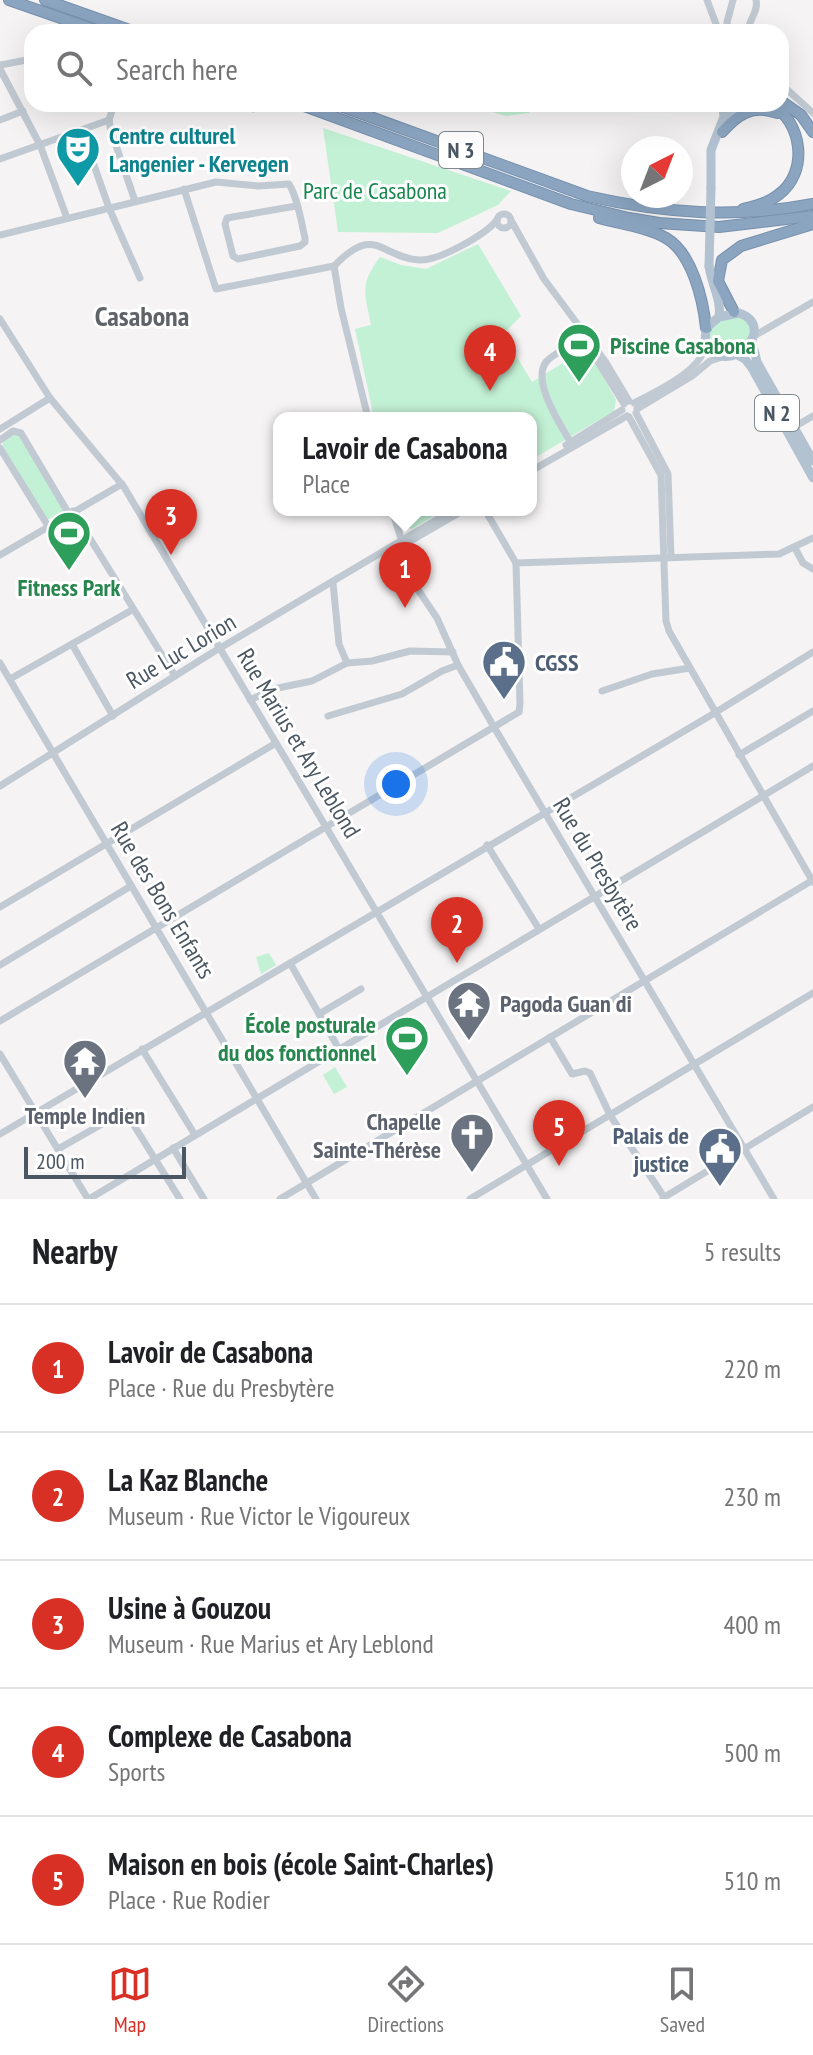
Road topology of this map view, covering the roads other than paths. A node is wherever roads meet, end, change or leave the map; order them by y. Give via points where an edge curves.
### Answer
1 (9, 0) edge
2 (45, 0) edge
3 (707, 0) edge
4 (756, 0) edge
5 (732, 2) edge
6 (712, 9) junction
7 (78, 24) edge
8 (112, 24) edge
9 (717, 24) edge
10 (727, 24) edge
11 (749, 24) edge
12 (24, 61) edge
13 (0, 67) edge
14 (789, 91) edge
15 (789, 107) edge
16 (23, 111) junction
17 (112, 112) edge
18 (321, 112) edge
19 (357, 112) edge
20 (724, 112) edge
21 (731, 112) edge
22 (749, 112) edge
23 (773, 112) edge
24 (782, 112) edge
25 (813, 113) edge
26 (0, 120) edge
27 (109, 120) junction
28 (789, 121) junction
29 (722, 132) junction
30 (813, 132) edge
31 (40, 145) junction
32 (89, 151) dead end
33 (0, 159) edge
34 (483, 170) junction
35 (711, 171) junction
36 (184, 189) junction
37 (135, 201) junction
38 (813, 204) edge
39 (296, 206) junction
40 (109, 208) junction
41 (708, 213) junction
42 (813, 216) edge
43 (67, 218) junction
44 (813, 224) edge
45 (0, 235) edge
46 (334, 266) junction
47 (140, 278) dead end
48 (716, 294) junction
49 (812, 305) edge
50 (734, 312) junction
51 (719, 317) junction
52 (0, 319) edge
53 (753, 324) junction
54 (772, 324) junction
55 (706, 328) junction
56 (753, 339) junction
57 (586, 341) junction
58 (705, 343) junction
59 (736, 354) junction
60 (722, 357) junction
61 (50, 398) junction
62 (630, 409) junction
63 (367, 412) edge
64 (813, 417) edge
65 (794, 427) junction
66 (0, 429) edge
67 (0, 440) edge
68 (571, 444) junction
69 (0, 448) edge
70 (813, 461) edge
71 (537, 464) edge
72 (813, 478) edge
73 (122, 484) junction
74 (71, 512) junction
75 (394, 516) edge
76 (444, 516) edge
77 (453, 516) edge
78 (489, 516) edge
79 (48, 526) junction
80 (813, 538) edge
81 (402, 543) junction
82 (795, 548) junction
83 (389, 551) junction
84 (0, 555) edge
85 (667, 558) junction
86 (398, 561) junction
87 (516, 563) junction
88 (813, 569) edge
89 (333, 583) junction
90 (132, 610) junction
91 (238, 639) junction
92 (72, 644) junction
93 (220, 649) junction
94 (453, 652) junction
95 (813, 652) edge
96 (226, 661) junction
97 (0, 663) edge
98 (347, 663) junction
99 (458, 665) junction
100 (690, 668) junction
101 (175, 676) junction
102 (10, 679) junction
103 (602, 691) dead end
104 (250, 700) junction
105 (813, 711) edge
106 (715, 712) junction
107 (113, 716) junction
108 (328, 716) dead end
109 (494, 727) junction
110 (276, 743) junction
111 (53, 753) junction
112 (739, 755) junction
113 (813, 766) edge
114 (0, 786) edge
115 (763, 795) junction
116 (544, 812) junction
117 (326, 828) junction
118 (106, 844) junction
119 (487, 845) junction
120 (813, 881) edge
121 (131, 886) junction
122 (594, 895) junction
123 (1, 905) edge
124 (376, 912) junction
125 (156, 928) junction
126 (539, 929) junction
127 (290, 963) junction
128 (0, 965) edge
129 (644, 981) junction
130 (361, 989) dead end
131 (813, 993) edge
132 (426, 996) junction
133 (205, 1012) junction
134 (319, 1014) junction
135 (0, 1021) edge
136 (550, 1037) junction
137 (142, 1049) junction
138 (339, 1049) junction
139 (0, 1054) edge
140 (694, 1064) junction
141 (477, 1081) junction
142 (257, 1098) junction
143 (813, 1107) edge
144 (36, 1113) junction
145 (610, 1115) junction
146 (0, 1134) edge
147 (195, 1135) junction
148 (173, 1148) junction
149 (58, 1149) junction
150 (744, 1149) junction
151 (155, 1158) junction
152 (527, 1165) junction
153 (307, 1183) junction
154 (662, 1198) edge
155 (88, 1199) edge
156 (180, 1199) edge
157 (204, 1199) edge
158 (280, 1199) edge
159 (316, 1199) edge
160 (470, 1199) edge
161 (547, 1199) edge
162 (774, 1199) edge

1 - 7 highway
2 - 8 highway
3 - 6 street
4 - 11 street
5 - 6 street via 721,13
5 - 10 street
6 - 9 street
12 - 13 street
13 - 16 street
14 - 25 street
15 - 30 highway
16 - 26 street
16 - 31 street
17 - 27 street
18 - 34 highway, N 3
19 - 41 highway, N 3 via 587,196
20 - 35 main road via 711,150
21 - 29 main road
22 - 29 highway
23 - 28 highway
24 - 28 highway
27 - 31 street
27 - 37 street
28 - 41 highway, N 3 via 799,154 785,189 753,207
29 - 35 main road
31 - 33 street
31 - 43 street
32 - 40 street
34 - 42 highway, N 3 via 571,204 659,223 733,226
34 - 55 highway, N 3 via 561,207 664,237 688,264
35 - 48 main road, bridge via 709,266
36 - 37 street
36 - 39 street via 216,182 289,184
36 - 46 street via 216,289
37 - 40 street
38 - 41 highway, N 3 via 746,214
39 - 39 street via 303,244 233,256 227,218
40 - 43 street
40 - 47 street
43 - 45 street
44 - 50 highway via 741,246 722,260 718,281
46 - 57 street via 354,248 371,244 431,259 504,224
46 - 63 street
48 - 50 main road
48 - 51 main road
49 - 54 street
50 - 51 main road
50 - 53 main road
51 - 55 main road
52 - 61 street, Rue Marius et Ary Leblond
53 - 54 street
53 - 56 main road, N 2
54 - 56 street
55 - 58 main road
56 - 59 main road
56 - 65 main road, N 2 via 757,362
57 - 62 street via 605,361
57 - 68 street via 545,362 544,395
58 - 60 main road
58 - 62 street via 690,370
59 - 60 main road
59 - 72 main road, N 2 via 751,367
60 - 62 street
61 - 66 street
61 - 73 street, Rue Marius et Ary Leblond
62 - 68 street
62 - 85 street via 661,475
64 - 65 street
65 - 70 main road, N 2
67 - 74 street via 13,431 21,433
68 - 71 street
69 - 79 street
73 - 74 street
73 - 93 street, Rue Marius et Ary Leblond
74 - 79 street
74 - 90 street
75 - 81 street
76 - 81 street, Rue Luc Lorion
77 - 81 street, Rue Luc Lorion
78 - 87 street
79 - 84 street
80 - 82 street
81 - 83 street, Rue Luc Lorion
81 - 86 street
82 - 85 street via 779,554
82 - 88 street
83 - 86 street, Rue du Presbytère
83 - 89 street, Rue Luc Lorion
85 - 87 street
85 - 100 street via 666,621
86 - 94 street, Rue du Presbytère
87 - 109 street via 519,712
89 - 91 street, Rue Luc Lorion
89 - 98 street via 339,644
90 - 92 street
90 - 101 street
91 - 93 street, Rue Luc Lorion
91 - 96 street
92 - 102 street
92 - 107 street
93 - 96 street, Rue Marius et Ary Leblond
93 - 101 street, Rue Luc Lorion
94 - 98 street via 410,651
94 - 99 street, Rue du Presbytère
95 - 106 street
96 - 104 street, Rue Marius et Ary Leblond
97 - 102 street, Rue des Bons Enfants
98 - 104 street via 312,681
99 - 108 street via 402,694
99 - 109 street, Rue du Presbytère
100 - 103 street
100 - 106 street
101 - 107 street, Rue Luc Lorion
102 - 111 street, Rue des Bons Enfants
104 - 110 street, Rue Marius et Ary Leblond
105 - 112 street
106 - 112 street
106 - 116 street
107 - 111 street, Rue Luc Lorion
109 - 116 street, Rue du Presbytère
109 - 117 street
110 - 117 street, Rue Marius et Ary Leblond
110 - 118 street
111 - 114 street, Rue Luc Lorion
111 - 118 street, Rue des Bons Enfants
112 - 115 street
113 - 115 street
115 - 120 street
115 - 122 street
116 - 119 street
116 - 122 street, Rue du Presbytère
117 - 124 street, Rue Marius et Ary Leblond
117 - 125 street
118 - 121 street, Rue des Bons Enfants
118 - 123 street
119 - 124 street
119 - 126 street
120 - 129 street
121 - 125 street, Rue des Bons Enfants
121 - 128 street
122 - 126 street
122 - 129 street, Rue du Presbytère
124 - 127 street
124 - 132 street, Rue Marius et Ary Leblond
125 - 133 street, Rue des Bons Enfants
125 - 135 street
126 - 132 street
127 - 133 street
127 - 134 street
129 - 136 street
129 - 140 street, Rue du Presbytère
130 - 134 street
131 - 140 street
132 - 138 street
132 - 141 street, Rue Marius et Ary Leblond
133 - 137 street
133 - 142 street, Rue des Bons Enfants
134 - 138 street
136 - 141 street
136 - 145 street via 572,1074 590,1073
137 - 144 street
137 - 147 street
138 - 142 street
139 - 144 street
140 - 145 street
140 - 150 street, Rue du Presbytère
141 - 152 street, Rue Marius et Ary Leblond
141 - 153 street
142 - 147 street
142 - 153 street, Rue des Bons Enfants
143 - 150 street
144 - 146 street
144 - 149 street
145 - 152 street
145 - 154 street
147 - 148 street
148 - 151 street
148 - 157 street
149 - 151 street via 125,1111
149 - 155 street
150 - 154 street
150 - 162 street, Rue du Presbytère
151 - 155 street
151 - 156 street
152 - 160 street
152 - 161 street, Rue Marius et Ary Leblond
153 - 158 street
153 - 159 street, Rue des Bons Enfants

